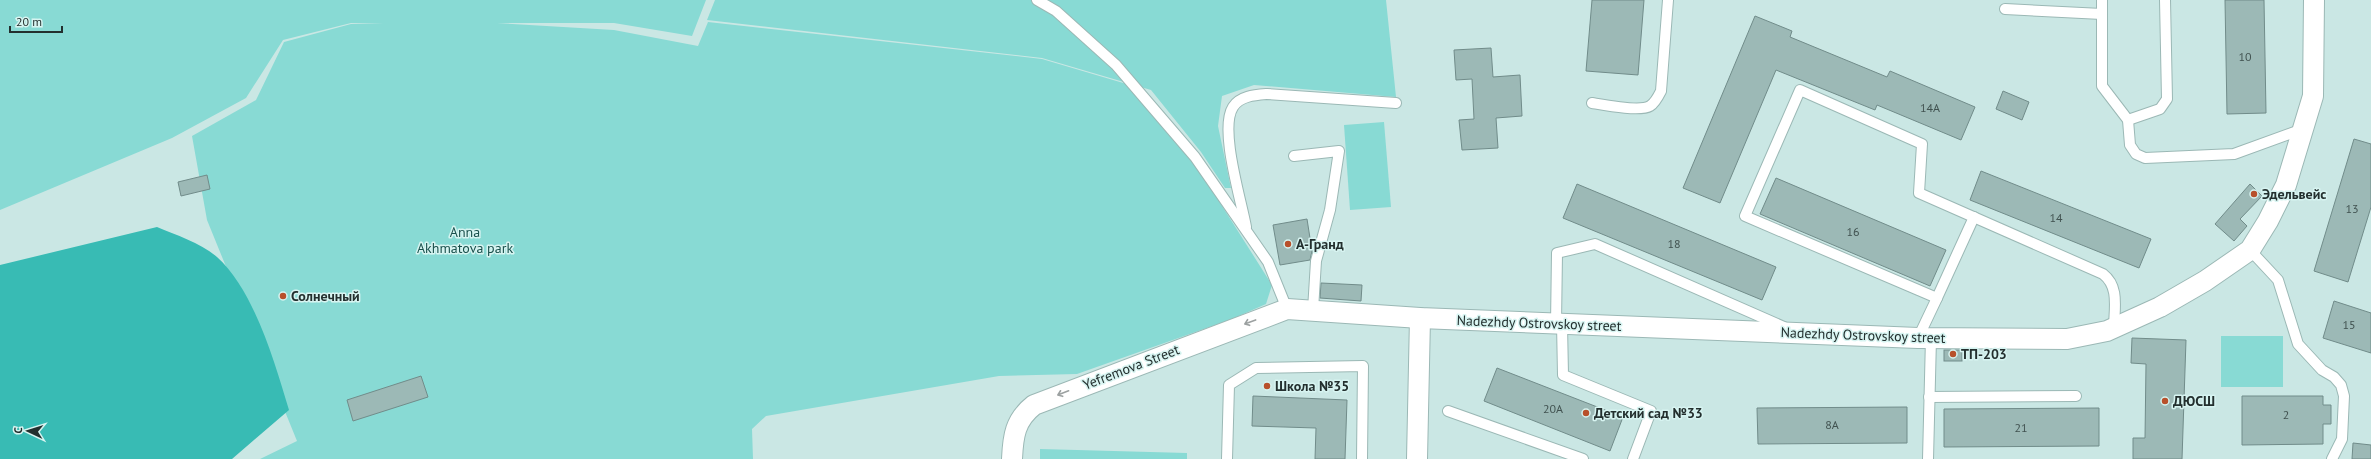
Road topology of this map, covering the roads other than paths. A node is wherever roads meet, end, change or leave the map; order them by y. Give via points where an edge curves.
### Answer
1 (1037, 0) edge
2 (1668, 0) edge
3 (2102, 0) edge
4 (2165, 0) edge
5 (2314, 0) edge
6 (2005, 9) dead end
7 (2102, 14) junction
8 (1592, 103) dead end
9 (1396, 104) dead end
10 (2128, 120) junction
11 (2303, 130) junction
12 (1294, 156) dead end
13 (1974, 217) junction
14 (1248, 233) junction
15 (2250, 250) junction
16 (1937, 298) junction
17 (1286, 309) junction
18 (1313, 310) junction
19 (1420, 318) junction
20 (1559, 324) junction
21 (2114, 328) junction
22 (1797, 333) junction
23 (1924, 338) junction
24 (2076, 396) dead end
25 (1929, 397) junction
26 (1448, 411) dead end
27 (1012, 459) edge
28 (1227, 459) edge
29 (1362, 459) edge
30 (1417, 459) edge
31 (1583, 459) edge
32 (1633, 459) edge
33 (1928, 459) edge
34 (2332, 459) edge

1 - 14 lane via 1056,11 1116,65 1195,157
2 - 8 lane via 1661,91 1656,100 1649,107 1638,108
3 - 7 lane
4 - 10 lane via 2167,99 2160,109
5 - 11 street, Nadezhdy Ostrovskoy street via 2313,96
6 - 7 lane
7 - 10 lane via 2102,86
9 - 14 lane via 1266,94 1249,95 1234,106 1227,124
10 - 11 lane via 2130,145 2136,154 2145,158 2234,154
11 - 15 street, Nadezhdy Ostrovskoy street via 2286,185
12 - 18 lane via 1339,151 1330,210 1316,262
13 - 16 lane
13 - 16 lane via 1919,193 1922,144 1800,90 1745,216
13 - 21 lane via 2103,274 2111,280 2115,291
14 - 17 lane via 1268,262
15 - 21 street, Nadezhdy Ostrovskoy street via 2167,303
15 - 34 lane via 2278,280 2298,344 2322,370 2341,385 2344,396 2342,439
16 - 23 lane
17 - 18 street, Nadezhdy Ostrovskoy street
17 -> 27 street, Yefremova Street via 1034,404 1018,422 1014,433
18 - 19 street, Nadezhdy Ostrovskoy street
19 - 20 street, Nadezhdy Ostrovskoy street
19 - 30 street
20 - 22 street, Nadezhdy Ostrovskoy street
20 - 22 lane via 1557,254 1594,244
20 - 32 lane via 1563,375 1651,411
21 - 23 street, Nadezhdy Ostrovskoy street via 2067,339
22 - 23 street, Nadezhdy Ostrovskoy street
23 - 25 lane
24 - 25 lane
25 - 33 lane
26 - 31 lane
28 - 29 lane via 1229,385 1256,368 1363,366

